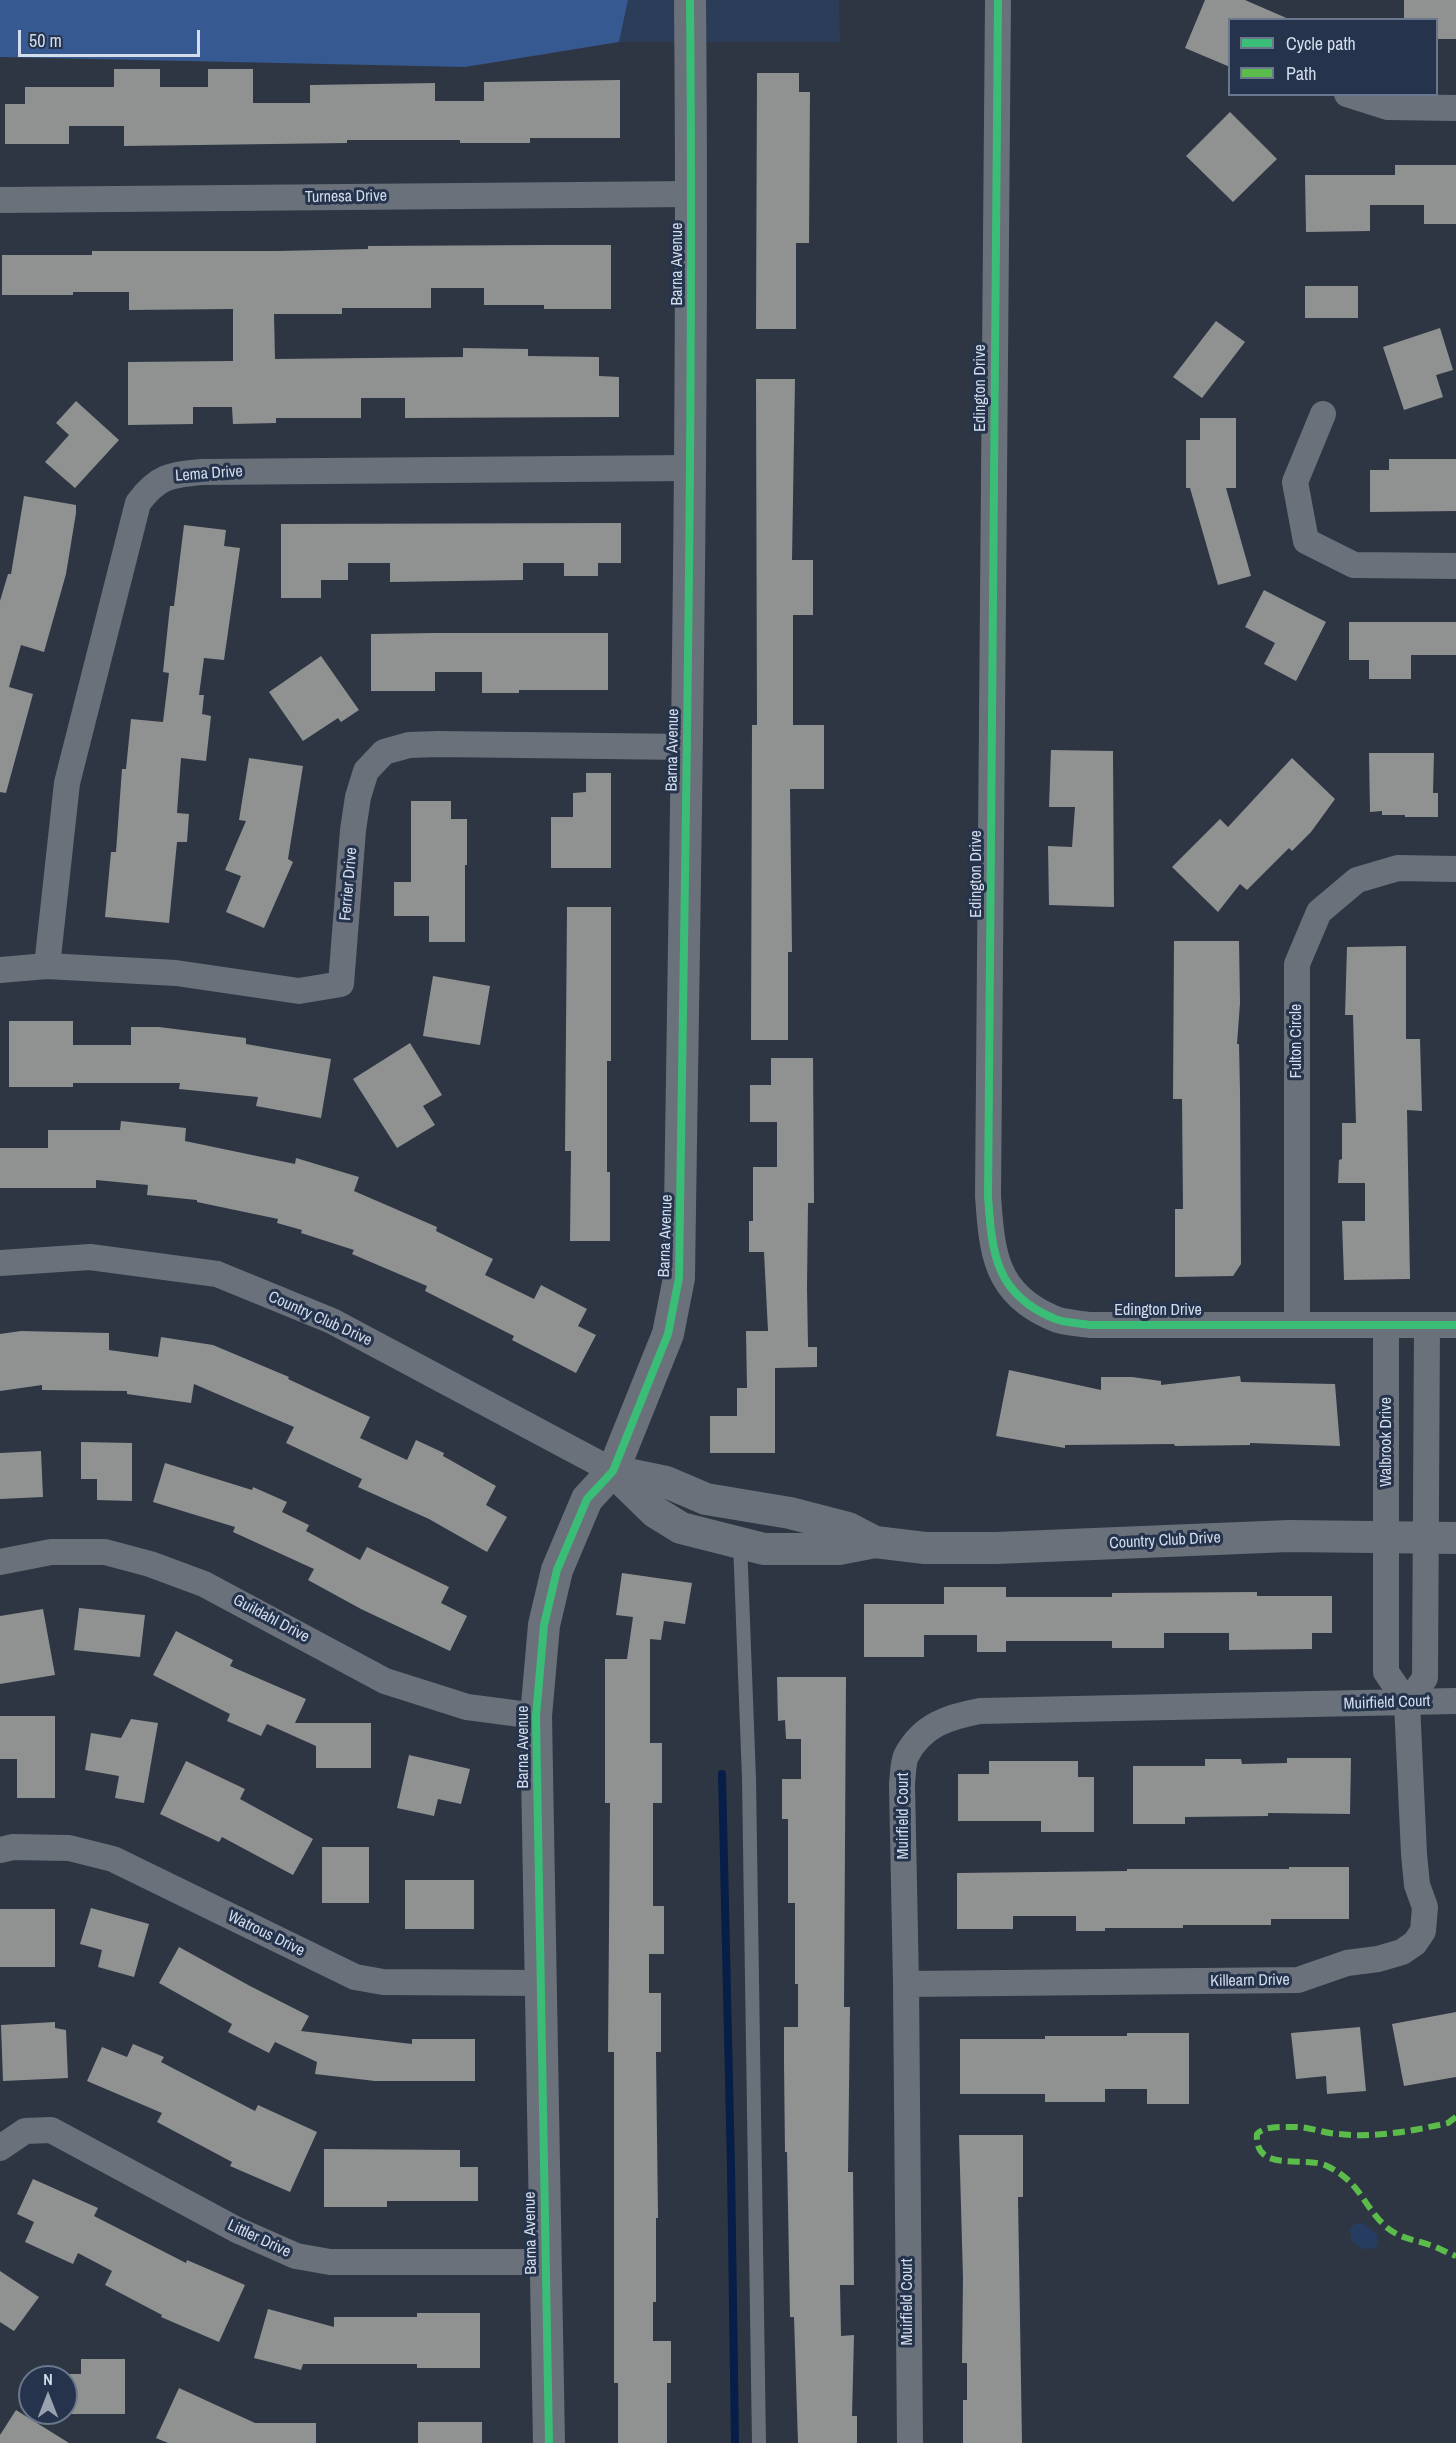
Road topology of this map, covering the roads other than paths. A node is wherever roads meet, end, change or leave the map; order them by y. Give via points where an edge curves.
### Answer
1 (690, 0) edge
2 (998, 0) edge
3 (1353, 96) edge
4 (1456, 108) edge
5 (692, 194) junction
6 (0, 200) edge
7 (1323, 414) dead end
8 (690, 468) junction
9 (1456, 566) edge
10 (687, 747) junction
11 (1456, 869) edge
12 (47, 966) junction
13 (0, 970) edge
14 (0, 1263) edge
15 (1297, 1325) junction
16 (1386, 1325) junction
17 (1427, 1325) junction
18 (1456, 1325) edge
19 (1387, 1407) junction
20 (1426, 1408) junction
21 (613, 1471) junction
22 (1425, 1537) junction
23 (1456, 1538) edge
24 (740, 1542) junction
25 (875, 1542) junction
26 (1387, 1548) junction
27 (0, 1563) edge
28 (1456, 1701) edge
29 (1407, 1703) junction
30 (536, 1716) junction
31 (0, 1850) edge
32 (541, 1983) junction
33 (906, 1984) junction
34 (0, 2148) edge
35 (545, 2262) junction
36 (549, 2443) edge
37 (759, 2443) edge
38 (910, 2443) edge

1 - 5 street, Barna Avenue
2 - 15 street, Edington Drive via 988,1196 992,1246 1002,1277 1023,1300 1054,1319 1090,1325
3 - 4 street via 1388,107
5 - 6 street, Turnesa Drive
5 - 8 street, Barna Avenue
7 - 9 street via 1295,482 1306,542 1354,565
8 - 10 street, Barna Avenue
8 - 12 street, Lema Drive via 202,472 172,475 149,488 138,503 67,783
10 - 12 street, Ferrier Drive via 438,744 409,745 384,753 366,771 358,797 341,984 299,991 176,973
10 - 21 street, Barna Avenue via 680,1278 668,1334
11 - 15 street, Fulton Circle via 1398,868 1357,880 1319,912 1297,964
12 - 13 street, Ferrier Drive
14 - 21 street, Country Club Drive via 90,1257 217,1274 332,1321
15 - 16 street, Edington Drive
16 - 17 street, Edington Drive
16 - 19 street, Walbrook Drive
17 - 18 street, Edington Drive
17 - 20 street
19 - 20 street
19 - 26 street, Walbrook Drive
20 - 22 street
21 - 24 street, Country Club Drive via 655,1512 681,1528
21 - 25 street, Country Club Drive via 666,1482 706,1499 790,1513 848,1528
21 - 30 street, Barna Avenue via 587,1499 557,1570 544,1625
22 - 23 street, Country Club Drive
22 - 26 street, Country Club Drive
22 - 29 street via 1425,1678
24 - 25 street, Country Club Drive via 764,1549 839,1549
24 - 37 lane via 749,1779
25 - 26 street, Country Club Drive via 925,1548 996,1548 1288,1536
26 - 29 street via 1386,1672
27 - 30 street, Guildahl Drive via 51,1552 105,1552 150,1564 204,1584 385,1681 467,1707
28 - 29 street, Muirfield Court
29 - 33 street, Muirfield Court via 980,1711 949,1716 922,1733 905,1757 902,1784
29 - 33 street, Killearn Drive via 1414,1854 1425,1907 1424,1932 1402,1952 1347,1963 1298,1980
30 - 32 street, Barna Avenue
31 - 32 street, Watrous Drive via 69,1848 113,1859 355,1977 383,1982
32 - 35 street, Barna Avenue
33 - 38 street, Muirfield Court
34 - 35 street, Littler Drive via 26,2131 51,2130 237,2230 296,2256 330,2262
35 - 36 street, Barna Avenue

